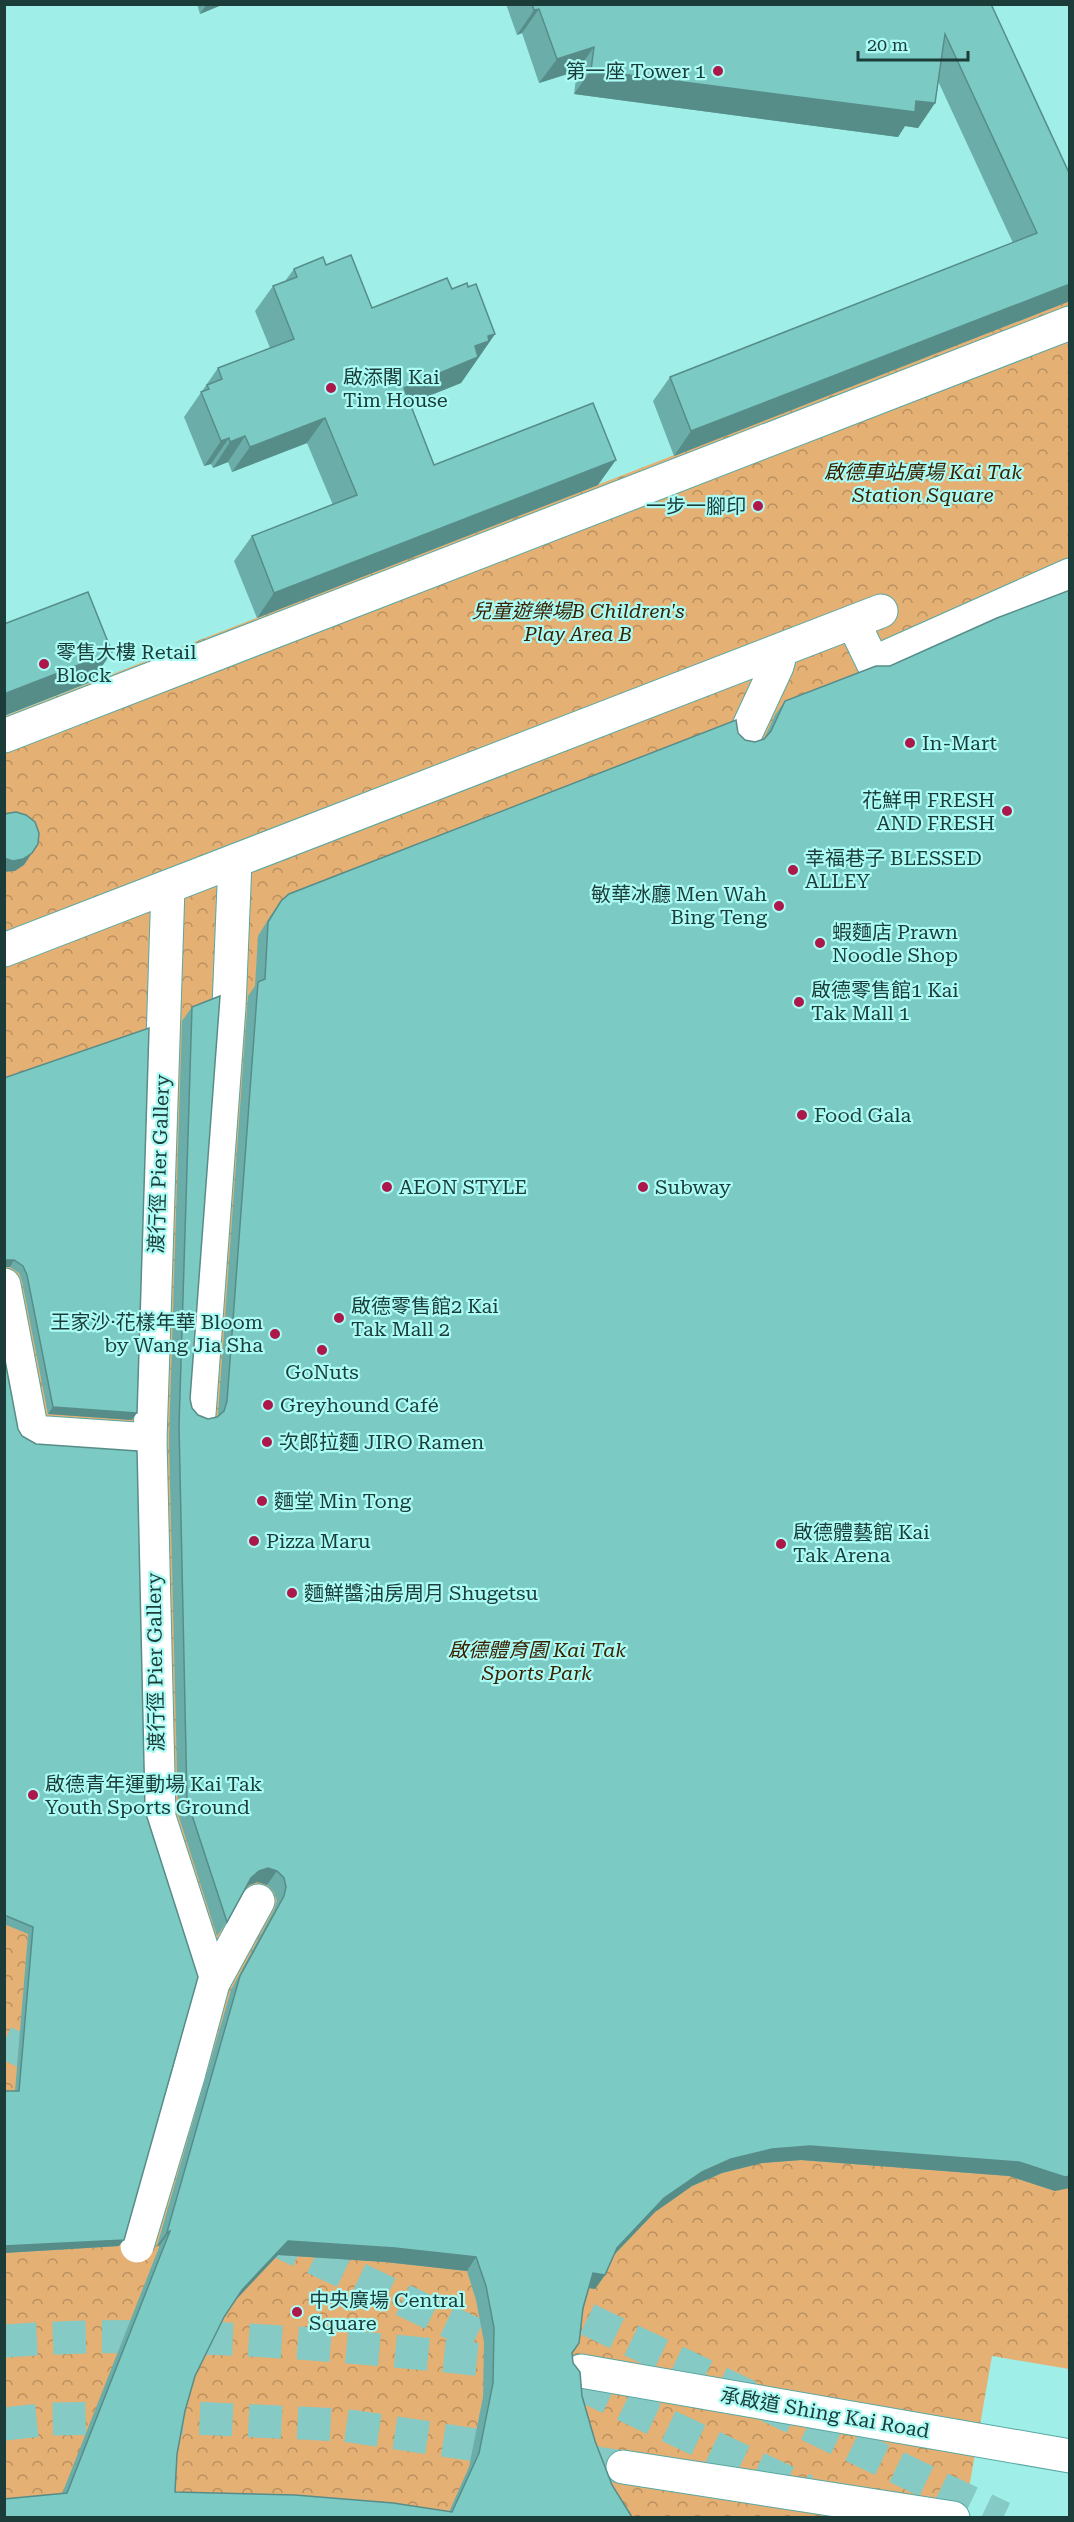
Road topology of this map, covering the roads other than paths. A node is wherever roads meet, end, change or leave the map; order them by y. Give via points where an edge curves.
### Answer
1 (1070, 323) edge
2 (1070, 575) edge
3 (781, 651) junction
4 (4, 736) edge
5 (744, 737) edge
6 (235, 861) junction
7 (168, 887) junction
8 (4, 950) edge
9 (4, 1285) edge
10 (199, 1414) edge
11 (150, 1440) junction
12 (258, 1901) dead end
13 (213, 1983) junction
14 (136, 2246) dead end
15 (581, 2371) edge
16 (1070, 2456) edge
17 (623, 2467) tunnel mouth
18 (953, 2517) edge

1 - 4 street
2 - 3 street via 873,663 867,616
3 - 5 street
3 - 6 street
6 - 7 street
6 - 10 street via 229,1007
7 - 8 street
7 - 11 street, 渡行徑 Pier Gallery
9 - 11 street via 32,1432
11 - 13 street, 渡行徑 Pier Gallery via 159,1817
12 - 13 street
13 - 14 street, bridge
15 - 16 street, 承啟道 Shing Kai Road
17 - 18 street

